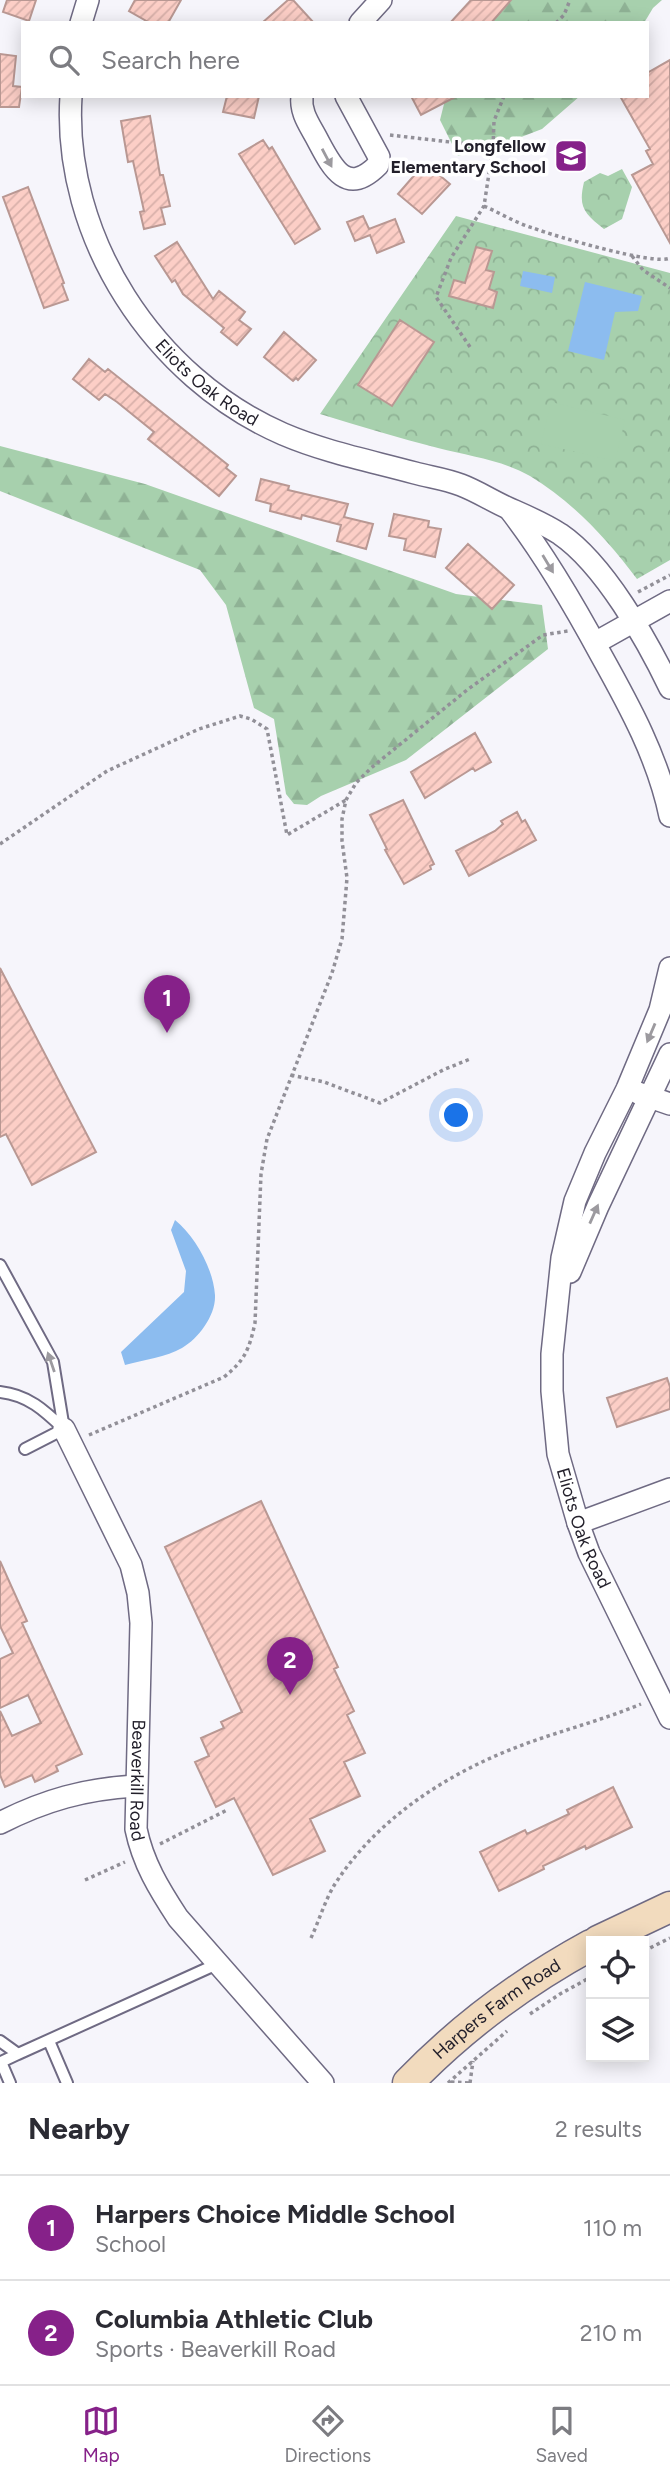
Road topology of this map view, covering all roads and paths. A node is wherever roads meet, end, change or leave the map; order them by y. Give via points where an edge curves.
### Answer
1 (88, 0) edge
2 (380, 0) edge
3 (570, 0) edge
4 (82, 21) edge
5 (362, 21) edge
6 (558, 21) edge
7 (71, 98) edge
8 (302, 98) edge
9 (347, 98) edge
10 (503, 98) edge
11 (371, 140) junction
12 (493, 147) junction
13 (484, 206) junction
14 (632, 255) junction
15 (670, 258) edge
16 (670, 288) edge
17 (470, 347) dead end
18 (509, 509) junction
19 (670, 601) edge
20 (633, 622) junction
21 (564, 634) dead end
22 (595, 643) junction
23 (670, 688) edge
24 (346, 800) junction
25 (670, 816) edge
26 (0, 844) edge
27 (670, 968) edge
28 (670, 1054) edge
29 (470, 1059) dead end
30 (292, 1075) junction
31 (626, 1089) junction
32 (660, 1101) edge
33 (0, 1265) edge
34 (555, 1324) junction
35 (0, 1392) edge
36 (67, 1436) junction
37 (25, 1449) dead end
38 (670, 1489) edge
39 (578, 1523) junction
40 (660, 1696) junction
41 (670, 1718) edge
42 (135, 1786) junction
43 (0, 1823) edge
44 (670, 1907) edge
45 (609, 1936) edge
46 (311, 1938) dead end
47 (670, 1938) edge
48 (586, 1948) edge
49 (649, 1948) edge
50 (218, 1964) junction
51 (586, 1980) edge
52 (525, 2017) dead end
53 (514, 2024) dead end
54 (0, 2041) edge
55 (49, 2041) junction
56 (18, 2054) junction
57 (474, 2059) junction
58 (10, 2083) edge
59 (67, 2083) edge
60 (323, 2083) edge
61 (408, 2083) edge
62 (449, 2083) edge
63 (470, 2083) edge

1 - 4 street
2 - 5 street
3 - 6 path
7 - 18 street, Eliots Oak Road via 77,175 104,262 148,329 192,376 230,405 284,434 460,485
8 -> 11 street via 303,113 333,169 342,176 362,178 378,165
9 - 11 street
10 - 12 path via 494,121
11 - 12 path via 387,134
12 - 13 path
13 - 14 path via 532,228
13 - 17 path via 451,258 436,297
14 - 15 path
14 - 16 path via 643,270
18 - 20 street, Eliots Oak Road via 563,537 592,566
18 -> 22 street, Eliots Oak Road via 535,542
19 - 20 street
20 - 22 street
20 - 23 street, Eliots Oak Road
21 - 24 path via 543,635 467,690 370,768
22 - 25 street, Eliots Oak Road via 646,740
24 - 26 path via 288,835 267,729 240,716 199,729 107,771
24 - 30 path via 342,939
27 -> 31 street, Eliots Oak Road via 660,1010
28 - 32 street, Eliots Oak Road
29 - 30 path via 380,1103
30 - 36 path via 267,1139 261,1174 250,1348 224,1377
31 - 32 street
31 - 34 street, Eliots Oak Road via 575,1201 562,1258
34 -> 32 street, Eliots Oak Road via 573,1261
36 -> 33 lane via 53,1362
34 - 39 street, Eliots Oak Road via 554,1422
35 - 36 lane via 40,1406
36 - 37 lane
36 - 42 street, Beaverkill Road via 131,1565 138,1593
38 - 39 street
39 - 40 street, Eliots Oak Road
40 - 41 street, Eliots Oak Road
40 - 46 path via 488,1759 423,1795 356,1856 333,1886
42 - 43 street via 66,1796
42 - 50 street, Beaverkill Road via 141,1854 178,1917
44 - 45 main road
47 - 49 path
48 - 61 main road, Harpers Farm Road via 481,2016
50 - 55 lane
50 - 60 street, Beaverkill Road
51 - 52 path
53 - 57 path
54 - 56 lane
55 - 56 lane
55 - 59 lane
56 - 58 lane via 1,2062
57 - 62 path
57 - 63 path
62 - 63 path

